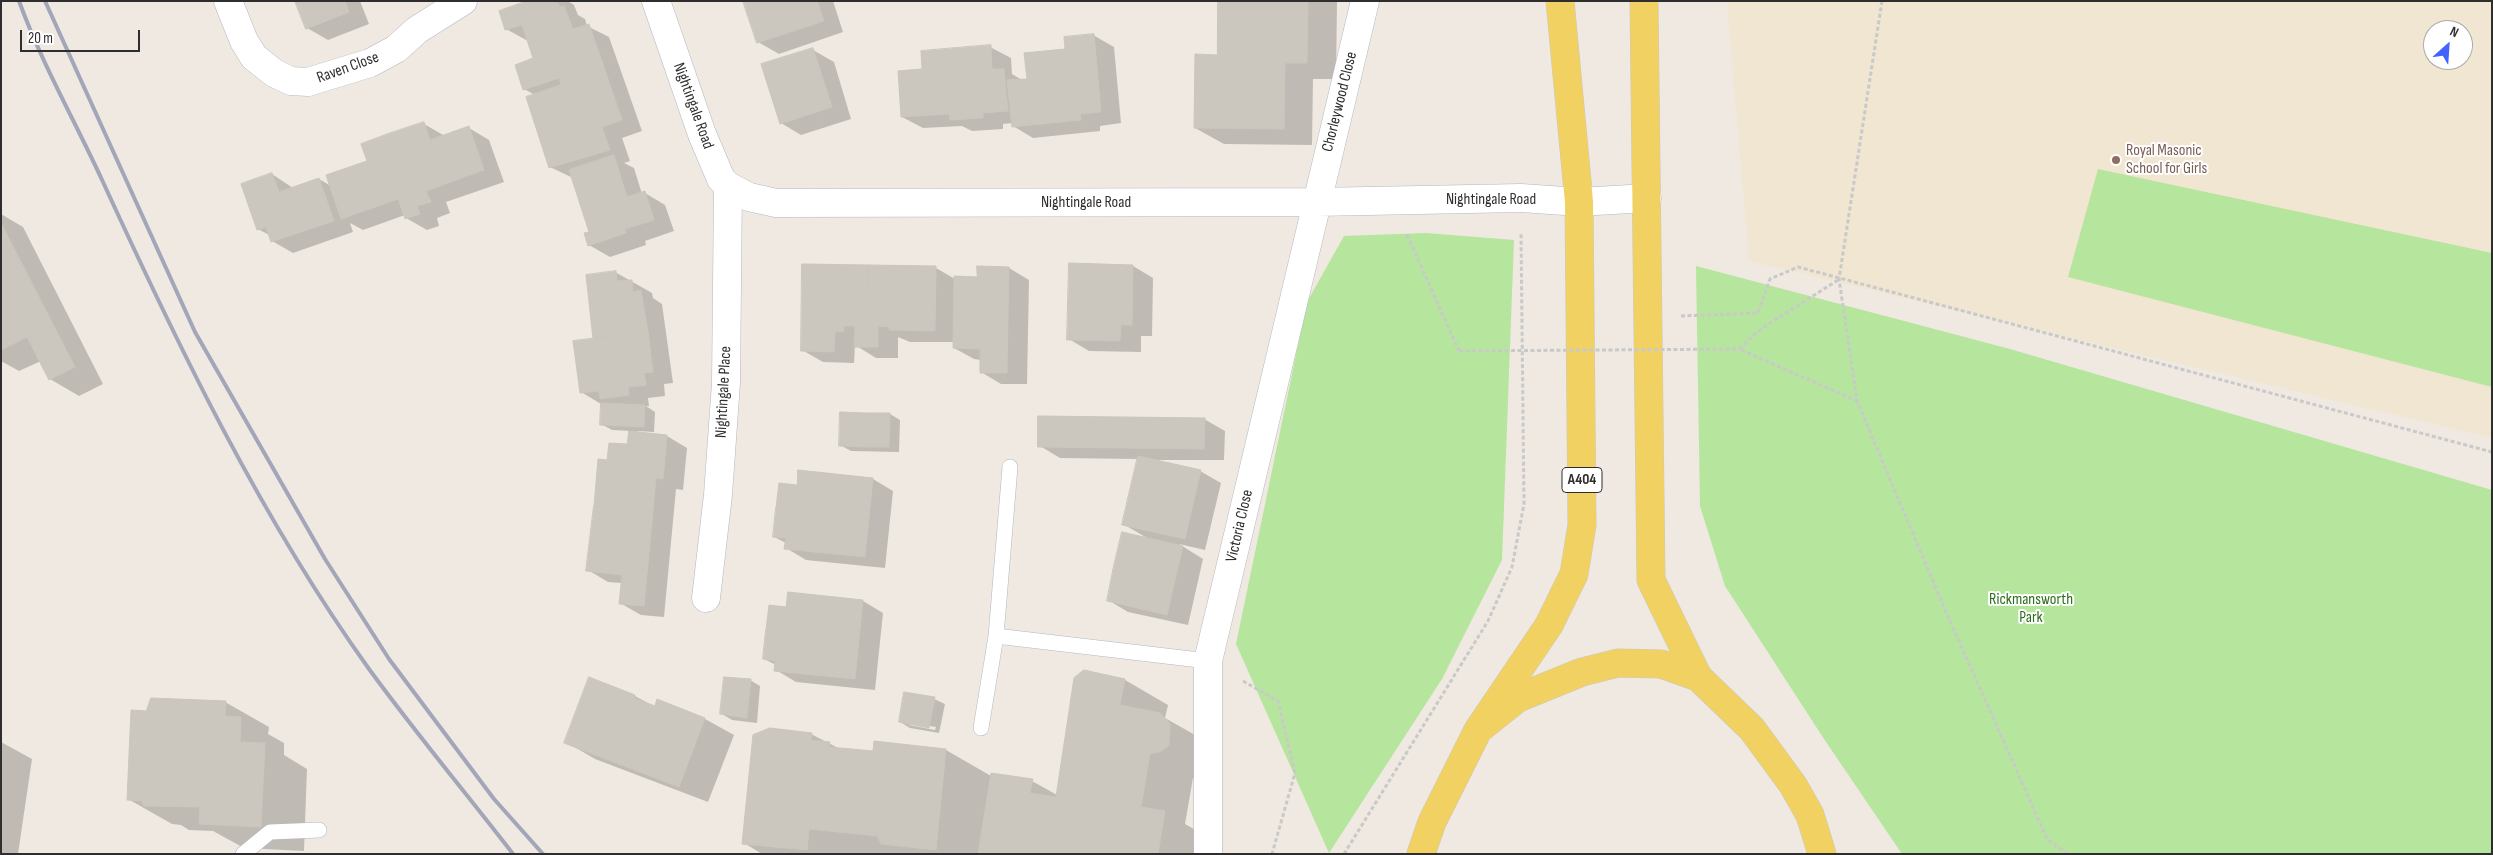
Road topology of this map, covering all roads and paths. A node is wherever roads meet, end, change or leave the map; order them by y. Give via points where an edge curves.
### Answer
1 (228, 1) edge
2 (463, 1) edge
3 (656, 1) edge
4 (1365, 1) edge
5 (1560, 1) edge
6 (1644, 1) edge
7 (1882, 1) edge
8 (728, 186) junction
9 (1521, 198) junction
10 (1647, 198) junction
11 (1391, 200) junction
12 (1316, 202) junction
13 (1580, 202) junction
14 (1839, 279) junction
15 (1677, 316) dead end
16 (1739, 348) junction
17 (1857, 401) junction
18 (2492, 452) edge
19 (1010, 467) dead end
20 (706, 598) dead end
21 (996, 636) junction
22 (1208, 661) junction
23 (1698, 677) junction
24 (981, 728) dead end
25 (1478, 730) junction
26 (319, 830) dead end
27 (1823, 852) edge
28 (243, 854) edge
29 (1208, 854) edge
30 (1272, 854) edge
31 (1344, 854) edge
32 (1421, 854) edge
33 (2068, 854) edge

1 - 2 street, Raven Close via 254,57 274,73 308,82 370,63 396,49 417,30
3 - 8 street, Nightingale Road via 702,134 721,179
4 - 12 street, Chorleywood Close
5 - 13 main road, A404
6 - 10 main road
7 - 14 path
8 - 12 street, Nightingale Road via 749,197 776,202
8 - 20 street, Nightingale Place via 726,383
9 - 11 street, Nightingale Road
9 - 13 street, Nightingale Road
9 - 31 path via 1524,504 1512,567 1488,621
10 - 13 street, Nightingale Road
10 - 23 main road via 1651,580
11 - 12 street, Nightingale Road
11 - 16 path, bridge via 1459,351
12 - 22 street, Victoria Close
13 - 25 main road, A404 via 1582,525 1574,574 1549,625
14 - 15 path via 1798,267 1770,279 1758,313
14 - 16 path via 1761,329
14 - 17 path
14 - 18 path
16 - 17 path
17 - 33 path via 2047,839
19 - 21 lane
21 - 22 lane
21 - 24 lane
22 - 29 street, Victoria Close
22 - 30 path via 1278,701 1295,773
23 - 25 main road via 1661,664 1618,662 1582,672 1518,698
23 - 27 main road via 1752,729 1793,785 1810,816
25 - 32 main road via 1432,822
26 - 28 lane via 270,832

